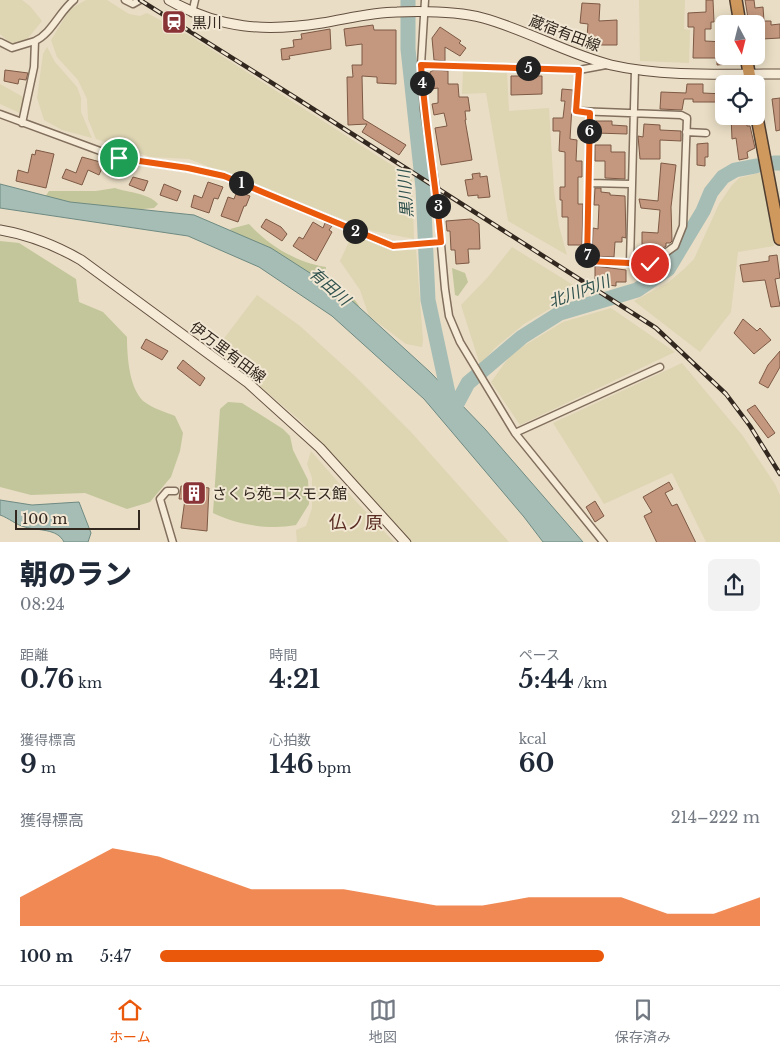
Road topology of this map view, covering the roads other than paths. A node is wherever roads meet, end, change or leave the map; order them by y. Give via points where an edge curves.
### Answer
1 (74, 0) edge
2 (125, 0) edge
3 (140, 0) edge
4 (169, 0) edge
5 (195, 0) edge
6 (425, 0) edge
7 (736, 0) edge
8 (425, 12) junction
9 (192, 13) junction
10 (738, 15) edge
11 (0, 42) edge
12 (35, 42) junction
13 (610, 64) junction
14 (421, 65) junction
15 (635, 69) junction
16 (579, 70) junction
17 (780, 74) edge
18 (715, 76) edge
19 (765, 76) edge
20 (590, 113) junction
21 (0, 114) edge
22 (632, 114) junction
23 (22, 123) junction
24 (758, 125) edge
25 (686, 132) junction
26 (706, 133) dead end
27 (588, 183) junction
28 (631, 184) junction
29 (0, 230) edge
30 (780, 239) edge
31 (439, 242) junction
32 (630, 263) junction
33 (660, 367) dead end
34 (515, 433) junction
35 (175, 490) dead end
36 (173, 542) edge
37 (406, 542) edge
38 (604, 542) edge

1 - 12 street
2 - 3 street via 133,4
4 - 9 main road, 蔵宿有田線
5 - 9 street
6 - 8 street
7 - 10 highway
8 - 9 main road, 蔵宿有田線 via 395,12 269,28 220,23
8 - 13 main road, 蔵宿有田線 via 481,18
8 - 14 street
11 - 12 street via 12,48
12 - 23 street via 34,67
13 - 15 main road, 蔵宿有田線
13 - 16 street
14 - 16 street
14 - 31 street
15 - 18 main road, 蔵宿有田線
15 - 22 street
16 - 20 street via 576,111
17 - 19 main road, 蔵宿有田線
20 - 22 street
20 - 27 street
21 - 23 street
22 - 25 street via 681,115 686,118
22 - 28 street
23 - 31 street via 119,158 224,176 393,246
24 - 30 highway
25 - 26 street
25 - 32 street via 683,226 675,246 650,264
27 - 28 street
27 - 32 street via 587,261
28 - 32 street
29 - 37 main road, 伊万里有田線 via 59,247 81,260 247,382 320,448
31 - 34 street via 444,289 456,333
33 - 34 street
34 - 38 street
35 - 36 street via 167,491 160,499

